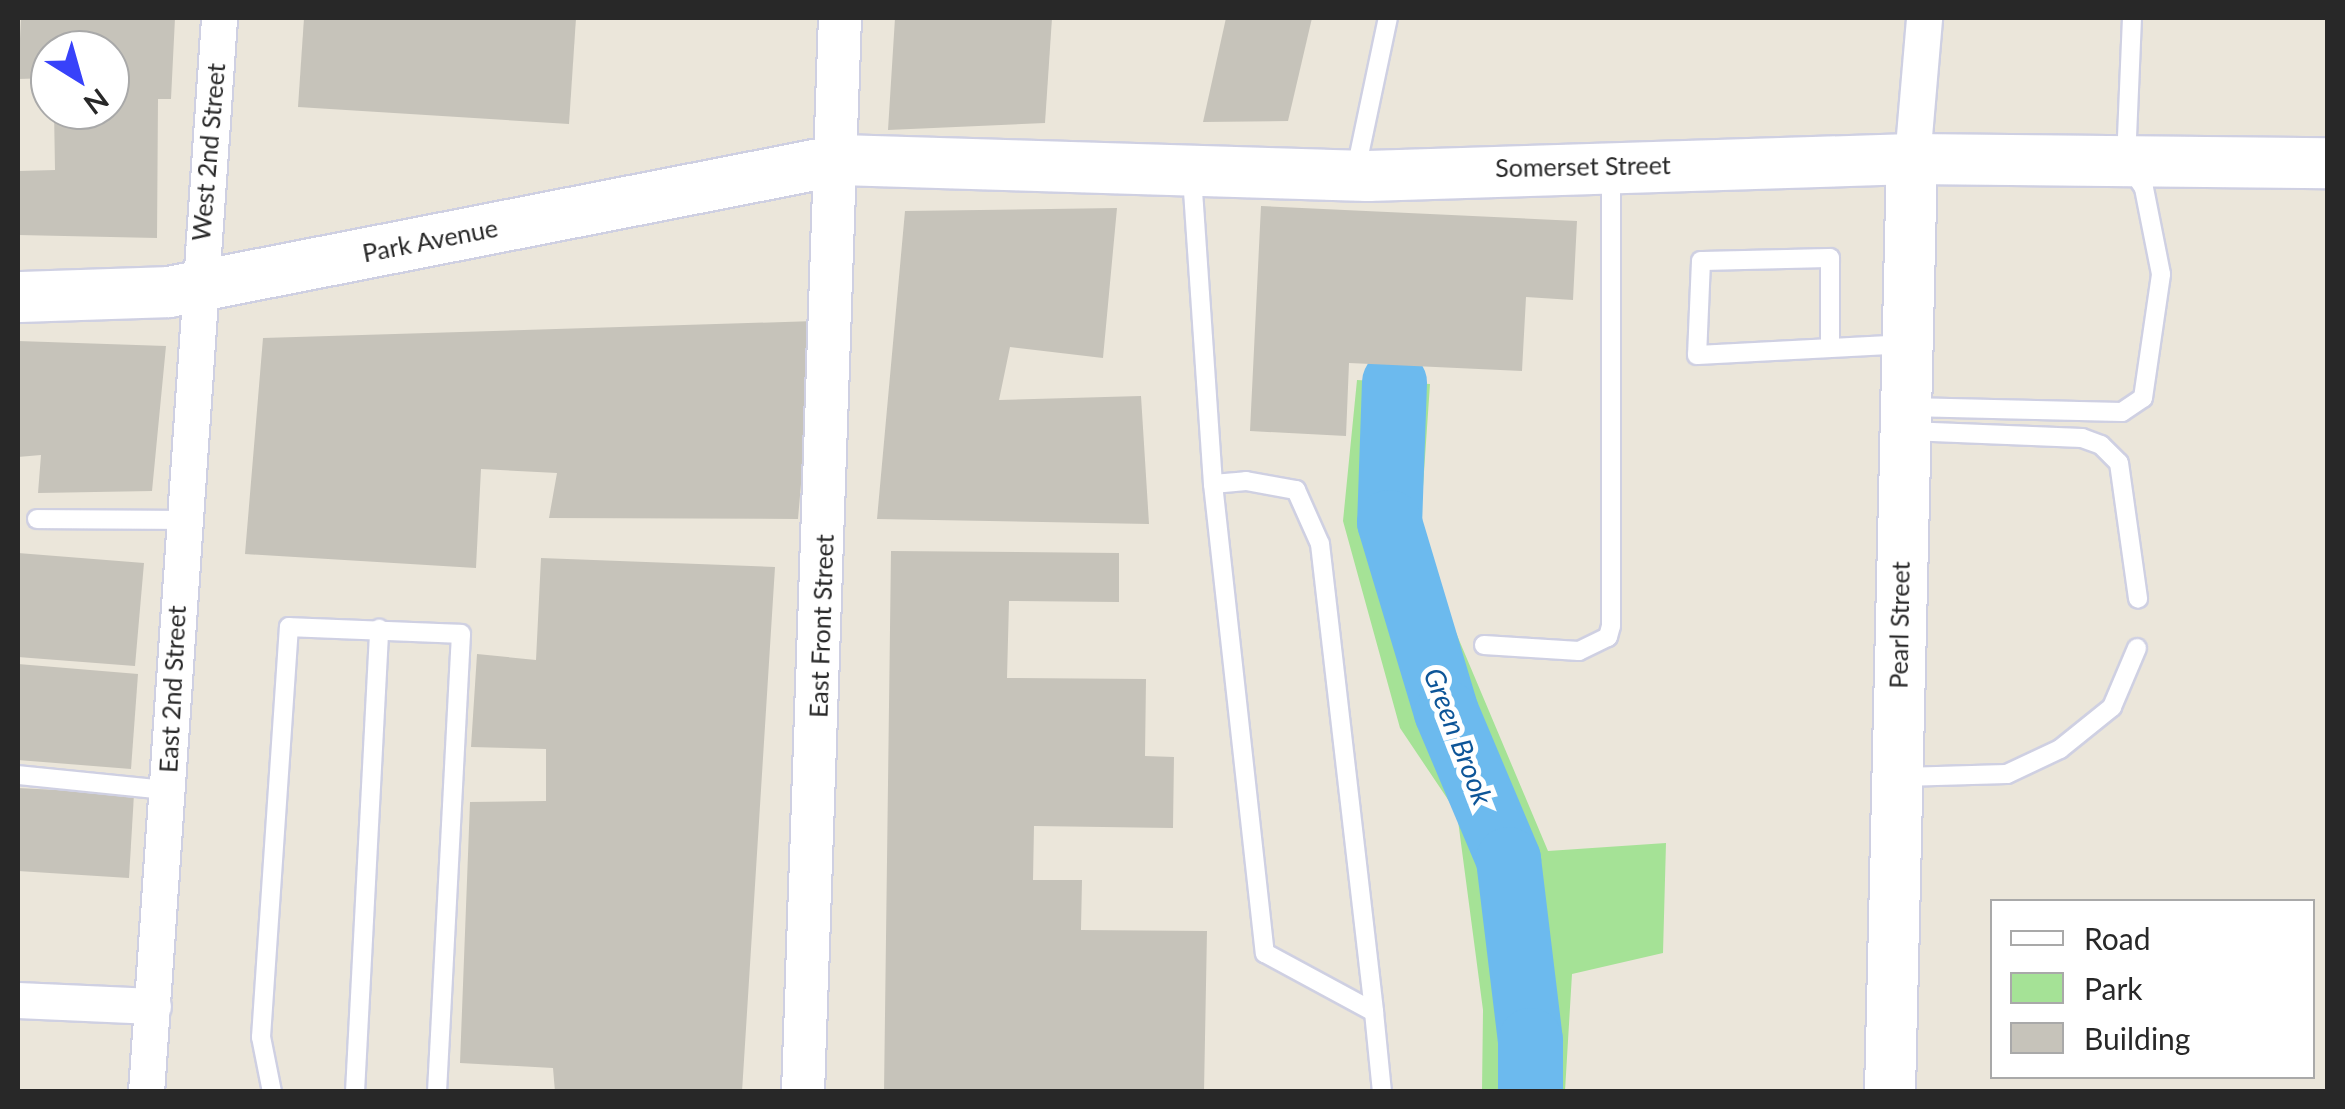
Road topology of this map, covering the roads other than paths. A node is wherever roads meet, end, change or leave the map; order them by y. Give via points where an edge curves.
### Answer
1 (219, 18) edge
2 (840, 18) edge
3 (1388, 18) edge
4 (1924, 18) edge
5 (2132, 18) edge
6 (1912, 159) junction
7 (840, 160) junction
8 (2126, 161) junction
9 (2328, 163) edge
10 (1612, 166) junction
11 (1192, 170) junction
12 (1354, 176) junction
13 (197, 287) junction
14 (18, 297) edge
15 (1830, 344) junction
16 (1904, 344) junction
17 (1903, 419) junction
18 (1213, 484) junction
19 (37, 518) dead end
20 (182, 520) junction
21 (2138, 598) dead end
22 (379, 629) junction
23 (1484, 645) dead end
24 (2136, 648) dead end
25 (18, 775) edge
26 (1896, 778) junction
27 (166, 790) junction
28 (18, 1000) edge
29 (152, 1006) junction
30 (1374, 1012) junction
31 (146, 1092) edge
32 (272, 1092) edge
33 (355, 1092) edge
34 (438, 1092) edge
35 (803, 1092) edge
36 (1382, 1092) edge
37 (1890, 1092) edge

1 - 13 street, West 2nd Street
2 - 7 street, East Front Street
3 - 12 lane
4 - 6 street
5 - 8 lane
6 - 8 main road, Somerset Street
6 - 10 main road, Somerset Street
6 - 16 main road, Pearl Street
7 - 11 main road, Somerset Street
7 - 13 main road, Park Avenue
7 - 35 street, East Front Street
8 - 9 main road, Somerset Street
8 - 17 lane via 2144,188 2162,274 2144,398 2122,412
10 - 12 main road, Somerset Street
10 - 23 lane via 1611,626 1608,637 1580,651
11 - 12 main road, Somerset Street
11 - 18 lane
13 - 14 main road, Park Avenue
13 - 20 street, East 2nd Street
15 - 15 lane via 1830,258 1701,261 1697,356
15 - 16 lane
16 - 17 main road, Pearl Street
17 - 21 lane via 2101,445 2119,463
17 - 26 main road, Pearl Street
18 - 30 lane via 1265,953
18 - 30 lane via 1246,480 1296,490 1320,544
19 - 20 lane
20 - 27 street, East 2nd Street
22 - 32 lane via 289,627 261,1037
22 - 33 lane
22 - 34 lane via 461,634
24 - 26 lane via 2112,707 2060,750 2007,774
25 - 27 lane
26 - 37 main road, Pearl Street
27 - 29 street, East 2nd Street
28 - 29 street
29 - 31 street, East 2nd Street
30 - 36 lane

